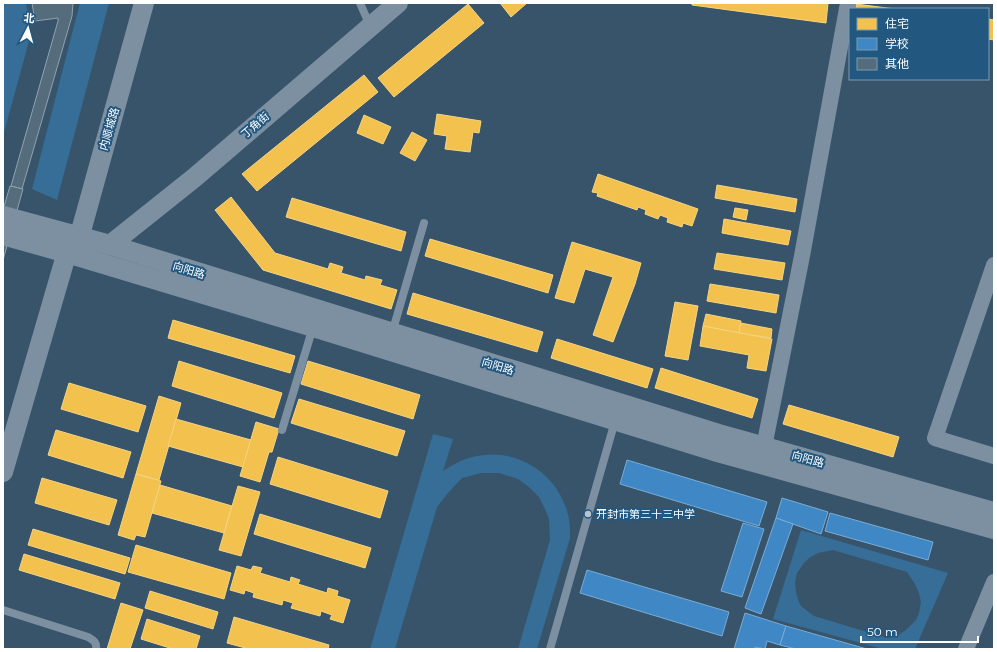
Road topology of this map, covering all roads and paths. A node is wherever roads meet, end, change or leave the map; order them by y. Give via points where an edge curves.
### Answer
1 (131, 3) edge
2 (144, 3) edge
3 (360, 3) edge
4 (398, 3) edge
5 (848, 3) edge
6 (370, 27) junction
7 (3, 216) edge
8 (424, 223) dead end
9 (3, 235) edge
10 (70, 246) junction
11 (110, 246) junction
12 (994, 265) edge
13 (313, 327) junction
14 (392, 333) junction
15 (616, 420) junction
16 (282, 430) dead end
17 (764, 447) junction
18 (994, 456) edge
19 (3, 472) edge
20 (994, 512) edge
21 (994, 529) edge
22 (994, 582) edge
23 (3, 610) edge
24 (96, 649) edge
25 (550, 649) edge
26 (966, 649) edge

1 - 10 street, 内顺城路
2 - 10 street, 内顺城路
3 - 6 lane
4 - 6 street, 丁角街
5 - 17 street
6 - 11 street, 丁角街 via 194,178
7 - 10 street, 向阳路
8 - 14 lane
9 - 10 street, 向阳路
10 - 11 street, 向阳路
10 - 13 street, 向阳路
10 - 19 street, 内顺城路
11 - 14 street, 向阳路
12 - 18 street via 935,438
13 - 15 street, 向阳路
13 - 16 lane
14 - 17 street, 向阳路
15 - 21 street, 向阳路 via 714,451
15 - 25 lane
17 - 20 street, 向阳路
22 - 26 street
23 - 24 lane via 88,637 94,641

